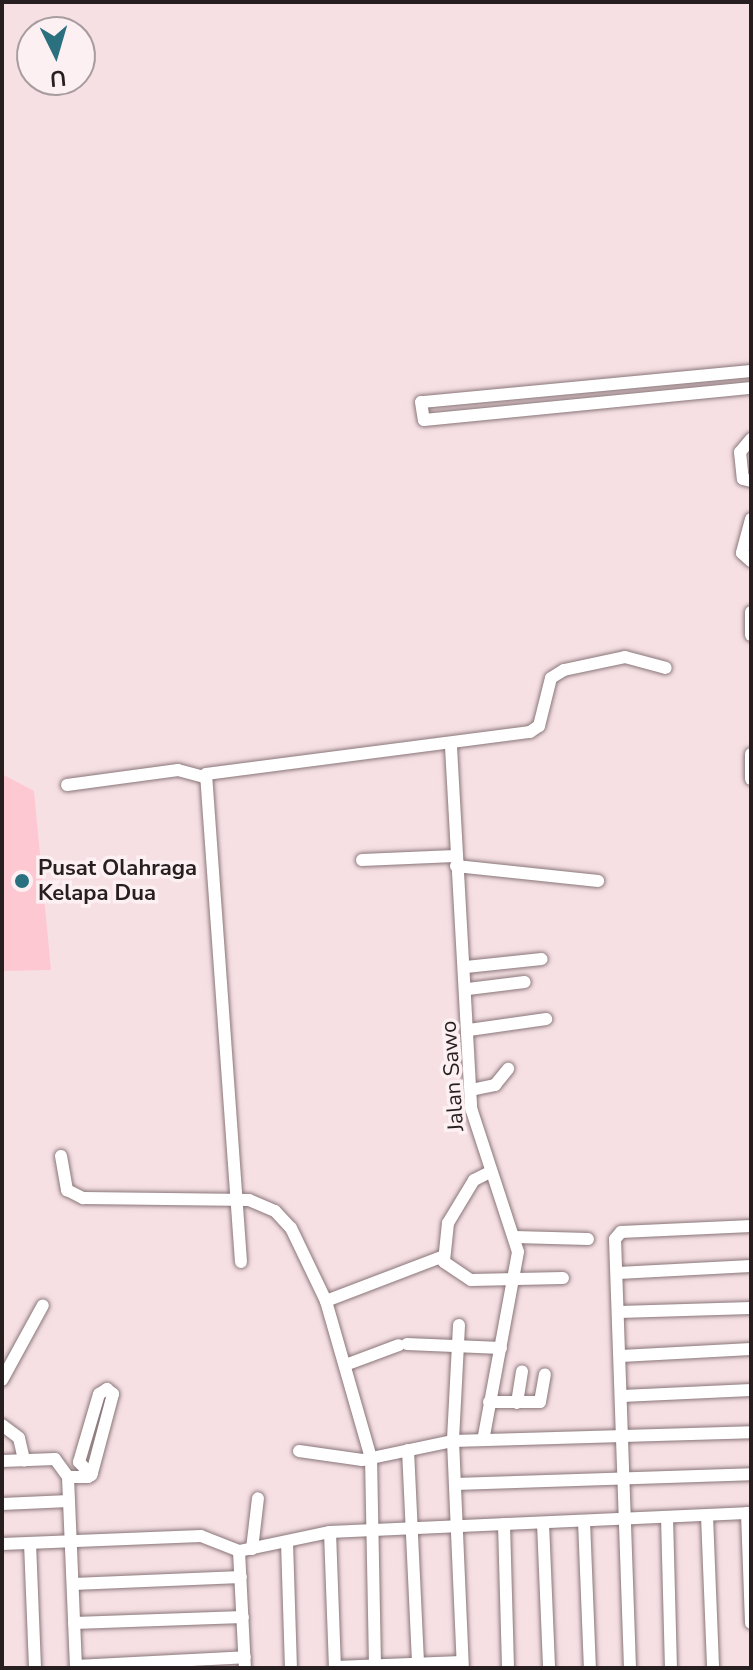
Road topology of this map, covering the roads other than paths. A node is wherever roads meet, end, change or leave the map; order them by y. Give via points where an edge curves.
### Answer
1 (751, 371) edge
2 (751, 388) edge
3 (751, 439) edge
4 (751, 481) edge
5 (751, 519) edge
6 (751, 561) edge
7 (751, 612) edge
8 (751, 633) edge
9 (666, 668) dead end
10 (451, 747) junction
11 (751, 754) edge
12 (204, 777) junction
13 (751, 779) edge
14 (67, 785) dead end
15 (362, 860) dead end
16 (455, 861) junction
17 (598, 881) dead end
18 (542, 959) dead end
19 (466, 967) junction
20 (525, 982) dead end
21 (468, 989) junction
22 (546, 1019) dead end
23 (469, 1030) junction
24 (508, 1069) dead end
25 (471, 1090) junction
26 (61, 1156) dead end
27 (490, 1172) junction
28 (241, 1200) junction
29 (751, 1226) edge
30 (515, 1237) junction
31 (588, 1239) dead end
32 (441, 1257) junction
33 (241, 1262) dead end
34 (751, 1266) edge
35 (618, 1273) junction
36 (516, 1277) junction
37 (563, 1278) dead end
38 (326, 1301) junction
39 (43, 1305) dead end
40 (751, 1308) edge
41 (619, 1312) junction
42 (459, 1325) dead end
43 (459, 1346) junction
44 (501, 1348) junction
45 (751, 1349) edge
46 (621, 1356) junction
47 (348, 1364) junction
48 (522, 1371) dead end
49 (545, 1374) dead end
50 (2, 1380) edge
51 (751, 1390) edge
52 (622, 1396) junction
53 (489, 1402) junction
54 (517, 1403) junction
55 (3, 1423) edge
56 (89, 1430) junction
57 (751, 1432) edge
58 (103, 1435) junction
59 (624, 1437) junction
60 (483, 1440) junction
61 (453, 1441) junction
62 (408, 1450) junction
63 (299, 1451) dead end
64 (371, 1458) junction
65 (24, 1460) junction
66 (2, 1461) edge
67 (751, 1474) edge
68 (91, 1475) junction
69 (68, 1477) junction
70 (625, 1479) junction
71 (455, 1484) junction
72 (258, 1498) dead end
73 (69, 1501) junction
74 (2, 1504) edge
75 (749, 1513) edge
76 (707, 1516) junction
77 (667, 1517) junction
78 (627, 1519) junction
79 (584, 1521) junction
80 (543, 1523) junction
81 (504, 1524) junction
82 (457, 1526) junction
83 (413, 1528) junction
84 (373, 1530) junction
85 (330, 1532) junction
86 (71, 1542) junction
87 (287, 1542) junction
88 (30, 1543) junction
89 (2, 1544) edge
90 (246, 1550) junction
91 (241, 1577) junction
92 (73, 1584) junction
93 (243, 1617) junction
94 (74, 1623) junction
95 (751, 1623) edge
96 (245, 1663) edge
97 (418, 1664) junction
98 (375, 1665) junction
99 (462, 1665) edge
100 (76, 1667) edge
101 (35, 1668) edge
102 (291, 1668) edge
103 (335, 1668) edge
104 (508, 1668) edge
105 (549, 1668) edge
106 (590, 1668) edge
107 (630, 1668) edge
108 (671, 1668) edge
109 (713, 1668) edge

1 - 2 street via 421,402 424,420
3 - 4 street via 740,452 743,479
5 - 6 street via 742,553
7 - 8 street
9 - 10 street via 625,657 581,661 551,678 539,726 530,732
10 - 12 street via 224,768
10 - 16 street, Jalan Sawo
11 - 13 street
12 - 14 street via 178,770
12 - 28 street
15 - 16 street
16 - 17 street
16 - 19 street, Jalan Sawo
18 - 19 street
19 - 21 street, Jalan Sawo
20 - 21 street
21 - 23 street, Jalan Sawo
22 - 23 street
23 - 25 street, Jalan Sawo
24 - 25 street via 495,1085
25 - 27 street, Jalan Sawo via 475,1133
26 - 28 street via 67,1190 83,1198
27 - 30 street, Jalan Sawo
27 - 32 street via 463,1193
28 - 33 street
28 - 38 street via 275,1211 291,1228
29 - 35 street via 621,1232 615,1239
30 - 31 street
30 - 36 street, Jalan Sawo
32 - 36 street via 471,1280
32 - 38 street
34 - 35 street
35 - 41 street
36 - 37 street
36 - 44 street, Jalan Sawo
38 - 47 street
39 - 50 street
40 - 41 street
41 - 46 street
42 - 43 street
43 - 44 street
43 - 47 street via 403,1344
43 - 61 street
44 - 53 street, Jalan Sawo
45 - 46 street
46 - 52 street
47 - 64 street
48 - 54 street
49 - 54 street via 540,1402
51 - 52 street
52 - 59 street
53 - 54 street
53 - 60 street, Jalan Sawo
55 - 65 street via 19,1438
56 - 58 street
56 - 58 street via 99,1394 107,1389 113,1394
56 - 68 street via 79,1467
57 - 59 street
58 - 68 street
59 - 60 street
59 - 70 street
60 - 61 street
61 - 62 street
61 - 71 street
62 - 64 street
62 - 83 street
63 - 64 street
64 - 84 street
65 - 66 street
65 - 69 street via 55,1459
67 - 70 street
68 - 69 street
69 - 73 street
70 - 71 street
70 - 78 street
71 - 82 street
72 - 90 street
73 - 74 street
73 - 86 street
75 - 76 street
75 - 95 street
76 - 77 street
76 - 109 street
77 - 78 street
77 - 108 street
78 - 79 street
78 - 107 street
79 - 80 street
79 - 106 street
80 - 81 street
80 - 105 street
81 - 82 street
81 - 104 street
82 - 83 street
82 - 99 street
83 - 84 street
83 - 97 street
84 - 85 street
84 - 98 street
85 - 87 street
85 - 103 street
86 - 88 street
86 - 90 street via 201,1536
86 - 92 street
87 - 90 street
87 - 102 street
88 - 89 street
88 - 101 street
90 - 91 street
91 - 92 street
91 - 93 street
92 - 94 street
93 - 94 street
93 - 96 street
94 - 100 street
96 - 100 street
97 - 98 street
97 - 99 street
98 - 103 street

